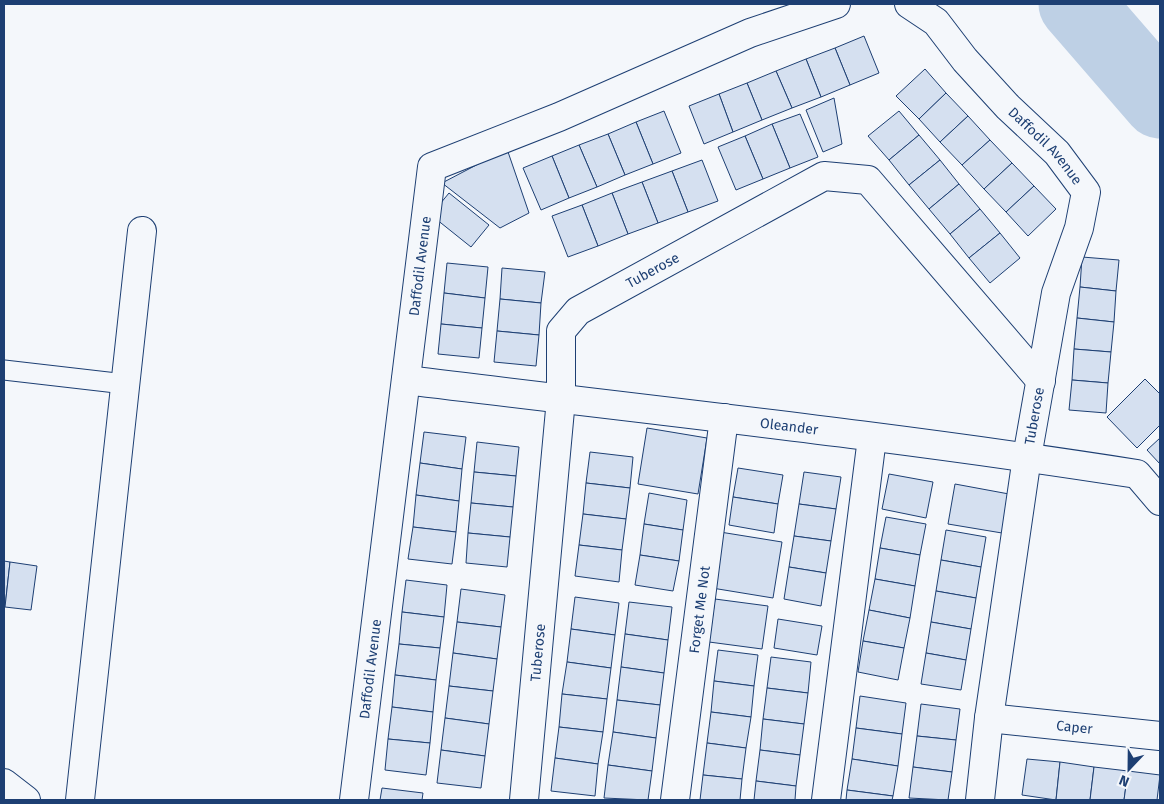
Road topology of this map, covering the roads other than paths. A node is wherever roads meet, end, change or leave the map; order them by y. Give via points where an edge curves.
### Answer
1 (836, 4) edge
2 (909, 4) edge
3 (142, 231) dead end
4 (4, 370) edge
5 (406, 380) junction
6 (1041, 381) junction
7 (124, 384) junction
8 (561, 399) junction
9 (724, 418) junction
10 (872, 438) junction
11 (1026, 457) junction
12 (1160, 501) edge
13 (988, 718) junction
14 (1160, 736) edge
15 (4, 783) edge
16 (26, 800) edge
17 (80, 800) edge
18 (354, 800) edge
19 (524, 800) edge
20 (675, 800) edge
21 (826, 800) edge
22 (980, 800) edge

1 - 5 street, Daffodil Avenue via 750,33 559,118 432,167
2 - 6 street, Daffodil Avenue via 936,22 1008,108 1057,153 1086,192 1079,228 1056,293
3 - 7 street
4 - 7 lane
5 - 8 street, Oleander
5 - 18 street, Daffodil Avenue
6 - 8 street, Tuberose via 868,180 824,176 578,311 561,331
6 - 11 street, Tuberose
7 - 17 street
8 - 9 street, Oleander
8 - 19 street, Tuberose
9 - 10 street, Oleander
9 - 20 street, Forget Me Not
10 - 11 street, Oleander
10 - 21 street
11 - 12 street, Oleander via 1138,474
11 - 13 street, Tuberose
13 - 14 street, Caper
13 - 22 street, Tuberose
15 - 16 street

